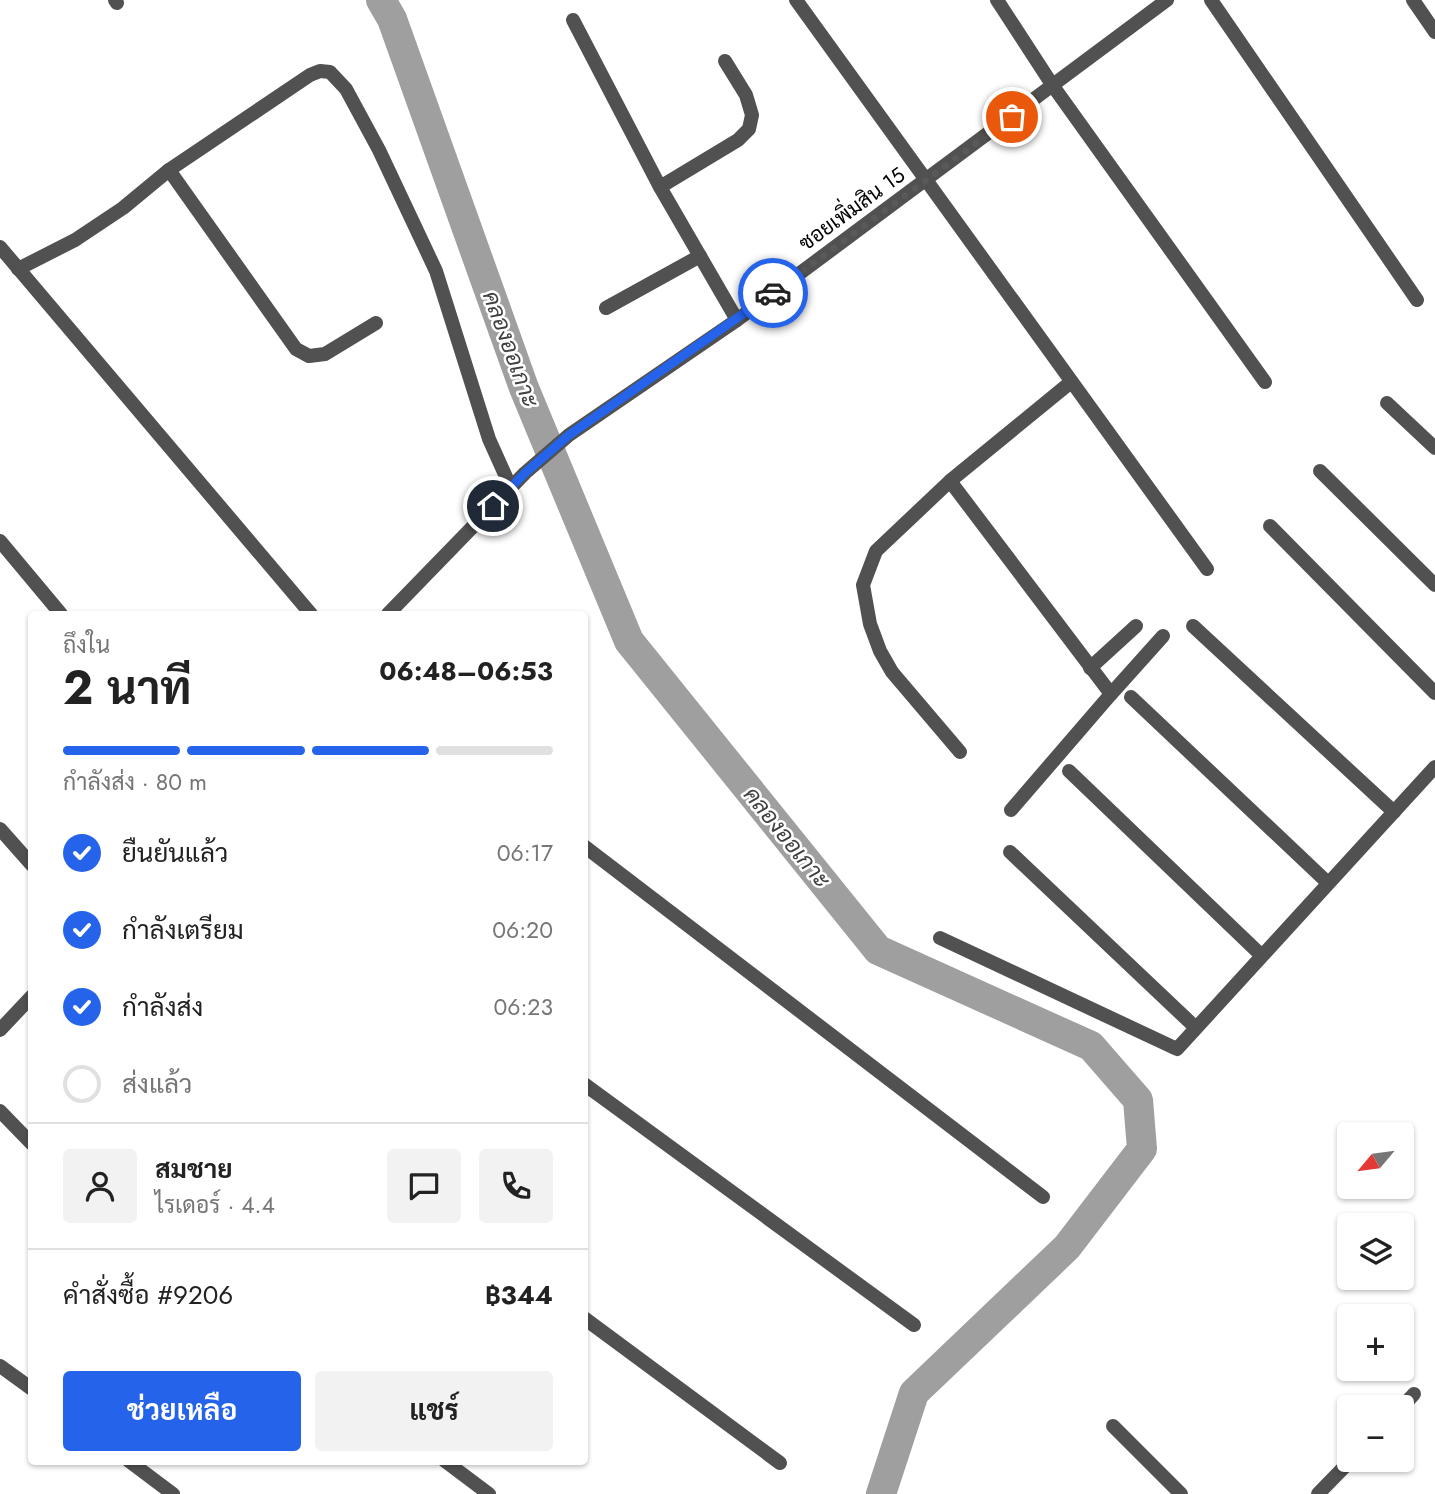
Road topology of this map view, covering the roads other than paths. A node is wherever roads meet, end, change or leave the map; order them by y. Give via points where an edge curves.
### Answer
1 (796, 0) edge
2 (997, 0) edge
3 (1167, 0) edge
4 (1210, 0) edge
5 (1413, 0) edge
6 (573, 20) dead end
7 (1435, 32) edge
8 (725, 61) dead end
9 (1054, 86) junction
10 (169, 170) junction
11 (928, 179) junction
12 (660, 187) junction
13 (0, 247) edge
14 (699, 256) junction
15 (18, 268) junction
16 (1417, 300) dead end
17 (606, 308) dead end
18 (737, 320) junction
19 (376, 323) dead end
20 (1071, 382) junction
21 (1265, 382) dead end
22 (1387, 402) dead end
23 (1435, 449) edge
24 (1320, 471) dead end
25 (950, 481) junction
26 (511, 488) junction
27 (1270, 526) dead end
28 (0, 541) edge
29 (1207, 569) dead end
30 (1435, 584) edge
31 (58, 611) edge
32 (308, 611) edge
33 (391, 611) edge
34 (1136, 626) dead end
35 (1193, 626) dead end
36 (1163, 636) dead end
37 (1090, 668) junction
38 (1435, 693) edge
39 (1111, 694) junction
40 (1131, 697) dead end
41 (961, 752) dead end
42 (1435, 767) edge
43 (1069, 771) dead end
44 (1012, 810) dead end
45 (1394, 811) junction
46 (0, 829) edge
47 (588, 849) edge
48 (1010, 852) dead end
49 (28, 860) edge
50 (1328, 883) junction
51 (940, 938) dead end
52 (1261, 956) junction
53 (28, 1000) edge
54 (1195, 1027) junction
55 (0, 1030) edge
56 (588, 1087) edge
57 (0, 1111) edge
58 (28, 1140) edge
59 (1043, 1197) dead end
60 (588, 1321) edge
61 (914, 1325) dead end
62 (0, 1366) edge
63 (28, 1386) edge
64 (1113, 1426) dead end
65 (780, 1463) dead end
66 (134, 1465) edge
67 (450, 1465) edge
68 (1339, 1472) edge
69 (173, 1494) edge
70 (489, 1494) edge
71 (1181, 1494) edge
72 (1318, 1494) edge

1 - 11 street
2 - 9 street
3 - 9 street, ซอยเพิ่มสิน 15
4 - 16 street
5 - 7 street
6 - 12 street
8 - 12 street via 746,95 752,115 749,130
9 - 11 street, ซอยเพิ่มสิน 15
9 - 21 street
10 - 15 street via 75,240
10 - 19 street via 296,349 309,356 326,354
10 - 26 street via 310,75 326,71 335,76 379,150 436,271 489,439
11 - 18 street, ซอยเพิ่มสิน 15
11 - 20 street
12 - 14 street
13 - 15 street
14 - 17 street
14 - 18 street
15 - 32 street
18 - 26 street, ซอยเพิ่มสิน 15 via 569,435
20 - 25 street
20 - 29 street
22 - 23 street
24 - 30 street
25 - 37 street
25 - 41 street via 876,551 863,585 870,624 886,662
26 - 33 street, ซอยเพิ่มสิน 15
27 - 38 street
28 - 31 street
34 - 37 street
35 - 45 street
36 - 39 street
37 - 39 street
39 - 44 street
40 - 50 street
42 - 45 street
43 - 52 street
45 - 50 street
46 - 49 street
47 - 59 street
48 - 54 street
50 - 52 street
51 - 54 street via 1177,1049
52 - 54 street
53 - 55 street
56 - 61 street
57 - 58 street
60 - 65 street
62 - 63 street
64 - 71 street
66 - 69 street
67 - 70 street
68 - 72 street

